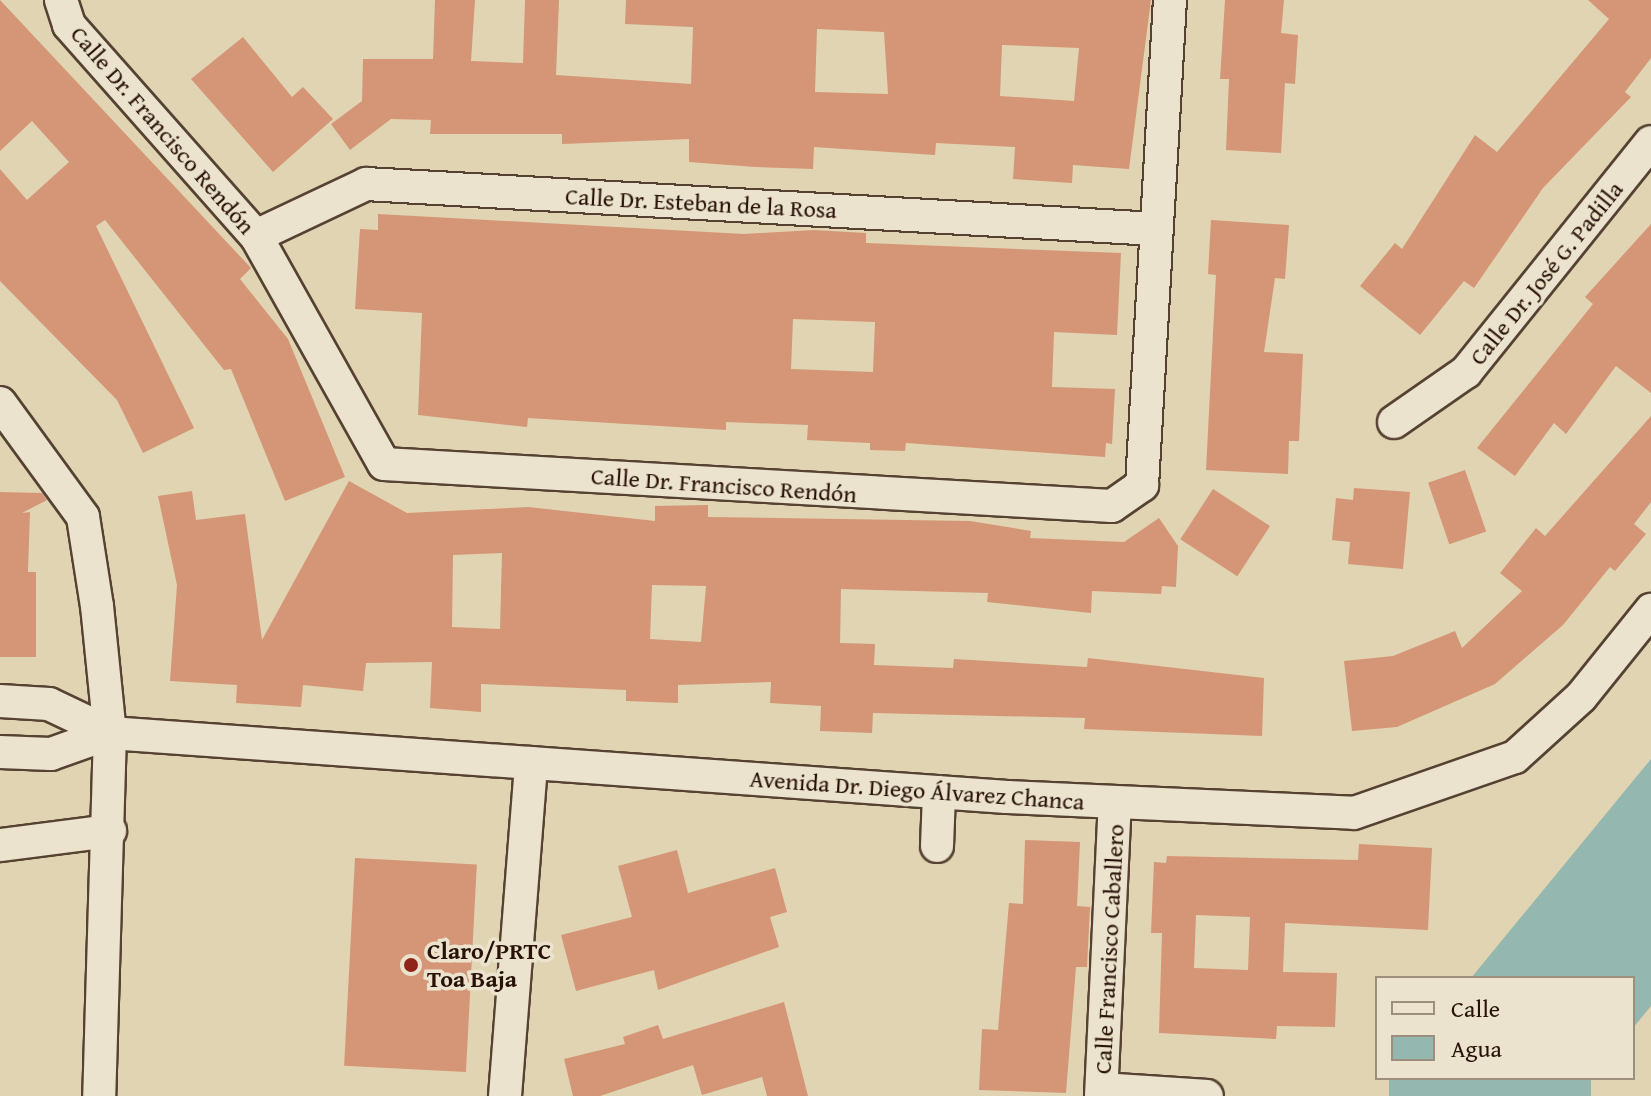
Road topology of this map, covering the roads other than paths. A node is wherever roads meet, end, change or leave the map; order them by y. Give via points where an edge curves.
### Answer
1 (61, 0) edge
2 (1170, 0) edge
3 (1651, 142) edge
4 (1157, 229) junction
5 (256, 236) junction
6 (0, 403) edge
7 (1394, 422) dead end
8 (1651, 610) edge
9 (0, 701) edge
10 (110, 733) junction
11 (0, 752) edge
12 (531, 763) junction
13 (939, 793) junction
14 (1115, 803) junction
15 (110, 831) junction
16 (0, 845) edge
17 (937, 846) dead end
18 (1102, 1093) edge
19 (99, 1096) edge
20 (505, 1096) edge
21 (1207, 1096) edge

1 - 5 street, Calle Dr. Francisco Rendón via 69,25
2 - 4 street, Calle Dr. Francisco Rendón
3 - 7 street, Calle Dr. José G. Padilla via 1466,372
4 - 5 street, Calle Dr. Esteban de la Rosa via 366,184
4 - 5 street, Calle Dr. Francisco Rendón via 1142,485 1112,506 384,464
6 - 10 street via 83,517
8 - 14 street, Avenida Dr. Diego Álvarez Chanca via 1581,697 1515,757 1354,813
9 - 10 street, Avenida Dr. Diego Álvarez Chanca via 49,704
10 - 11 street, Avenida Dr. Diego Álvarez Chanca via 51,754
10 - 12 street, Avenida Dr. Diego Álvarez Chanca
10 - 15 street
12 - 13 street, Avenida Dr. Diego Álvarez Chanca
12 - 20 street
13 - 14 street, Avenida Dr. Diego Álvarez Chanca
13 - 17 street
14 - 18 street, Calle Francisco Caballero
15 - 16 street
15 - 19 street
18 - 21 street

